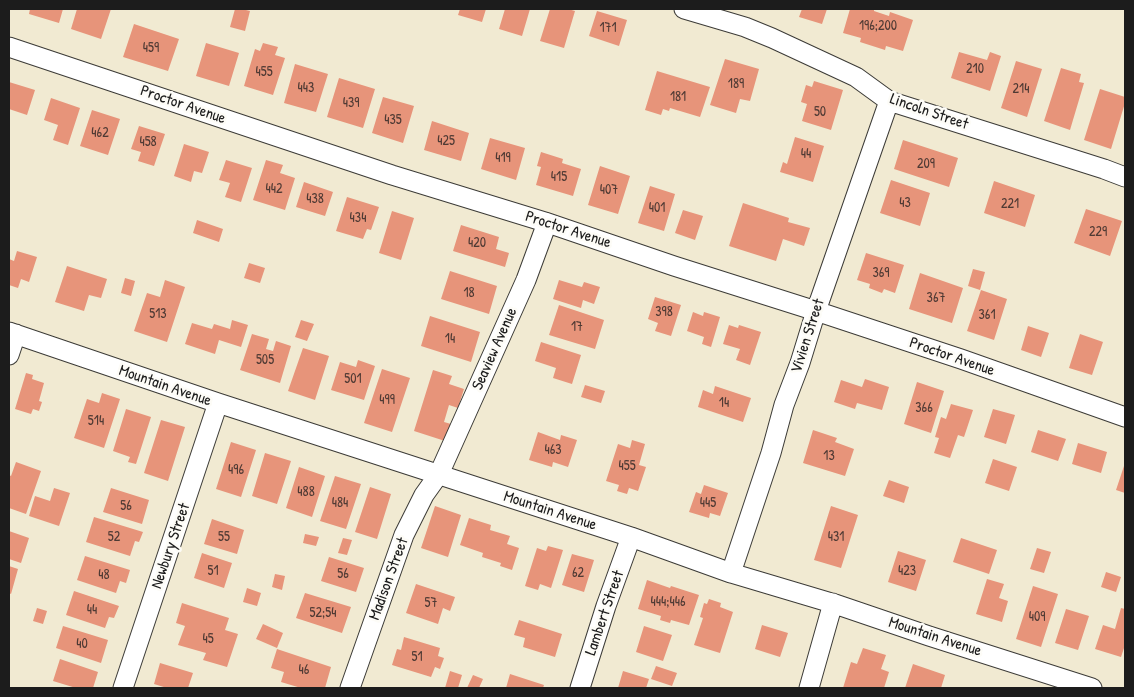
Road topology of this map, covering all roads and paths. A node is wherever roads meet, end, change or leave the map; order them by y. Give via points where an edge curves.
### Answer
1 (684, 9) edge
2 (9, 47) edge
3 (889, 101) junction
4 (1125, 177) edge
5 (547, 222) junction
6 (816, 311) junction
7 (12, 333) edge
8 (9, 355) edge
9 (218, 404) junction
10 (1125, 417) edge
11 (438, 474) junction
12 (631, 537) junction
13 (731, 573) junction
14 (833, 603) junction
15 (1038, 680) edge
16 (123, 688) edge
17 (350, 688) edge
18 (580, 688) edge
19 (809, 688) edge
20 (1092, 688) edge

1 - 3 street, Lincoln Street via 772,38 856,77
2 - 5 street, Proctor Avenue via 392,175
3 - 4 street, Lincoln Street
3 - 6 street, Vivien Street
5 - 6 street, Proctor Avenue
5 - 11 street, Seaview Avenue via 526,280
6 - 10 street, Proctor Avenue
6 - 13 street, Vivien Street
7 - 8 street
7 - 9 street, Mountain Avenue
9 - 11 street, Mountain Avenue
9 - 16 street, Newbury Street
11 - 12 street, Mountain Avenue
11 - 17 street, Madison Street via 404,535
12 - 13 street, Mountain Avenue
12 - 18 street, Lambert Street
13 - 14 street, Mountain Avenue
14 - 15 street, Mountain Avenue via 929,636
14 - 19 street
15 - 20 street, Mountain Avenue

